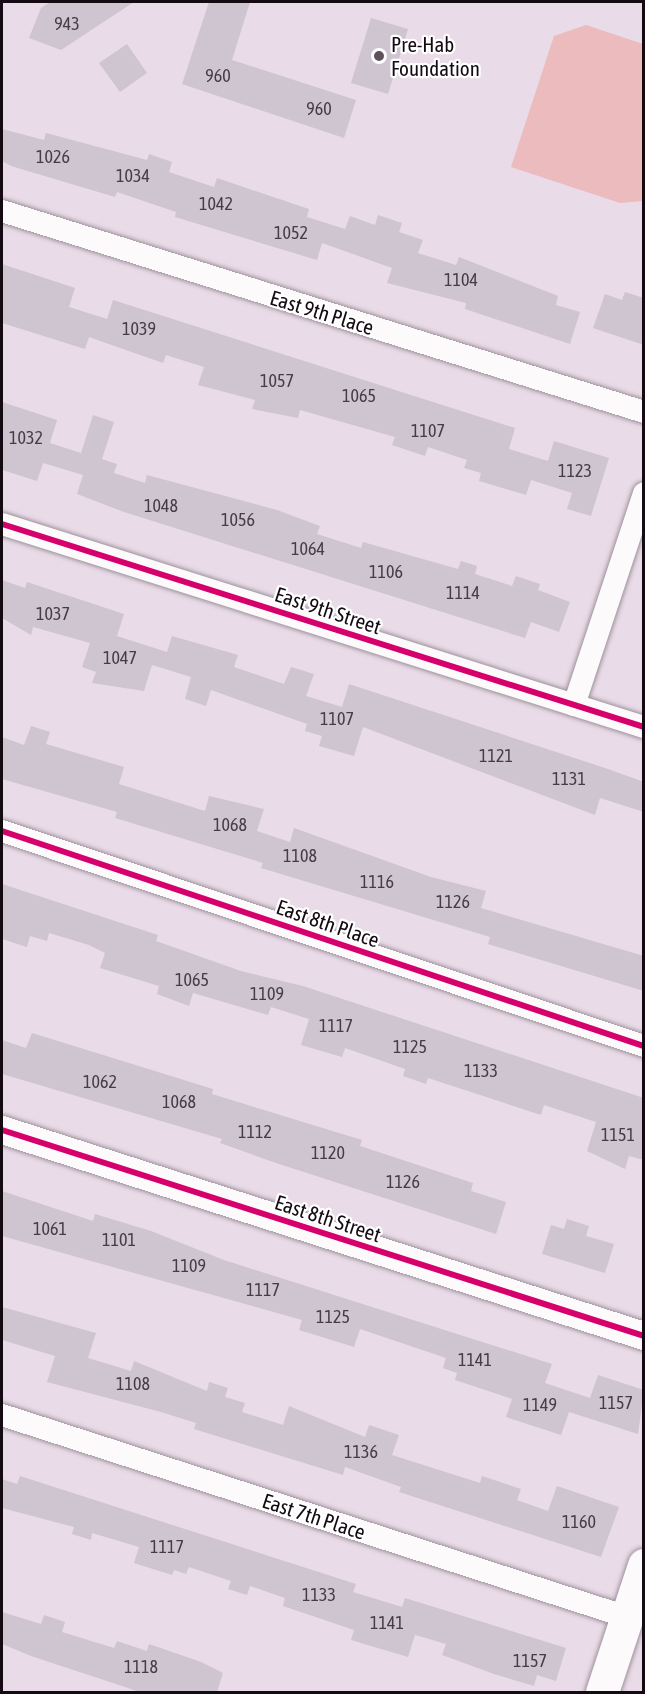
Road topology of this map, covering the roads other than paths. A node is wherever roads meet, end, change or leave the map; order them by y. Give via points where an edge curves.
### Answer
1 (2, 211) edge
2 (644, 412) edge
3 (644, 493) edge
4 (2, 524) edge
5 (574, 705) junction
6 (644, 727) edge
7 (2, 831) edge
8 (644, 1046) edge
9 (2, 1130) edge
10 (644, 1336) edge
11 (2, 1415) edge
12 (644, 1565) edge
13 (627, 1617) junction
14 (602, 1692) edge

1 - 2 street, East 9th Place
3 - 5 street
4 - 5 street, East 9th Street
5 - 6 street, East 9th Street
7 - 8 street, East 8th Place
9 - 10 street, East 8th Street
11 - 13 street, East 7th Place
12 - 13 main road
13 - 14 main road

